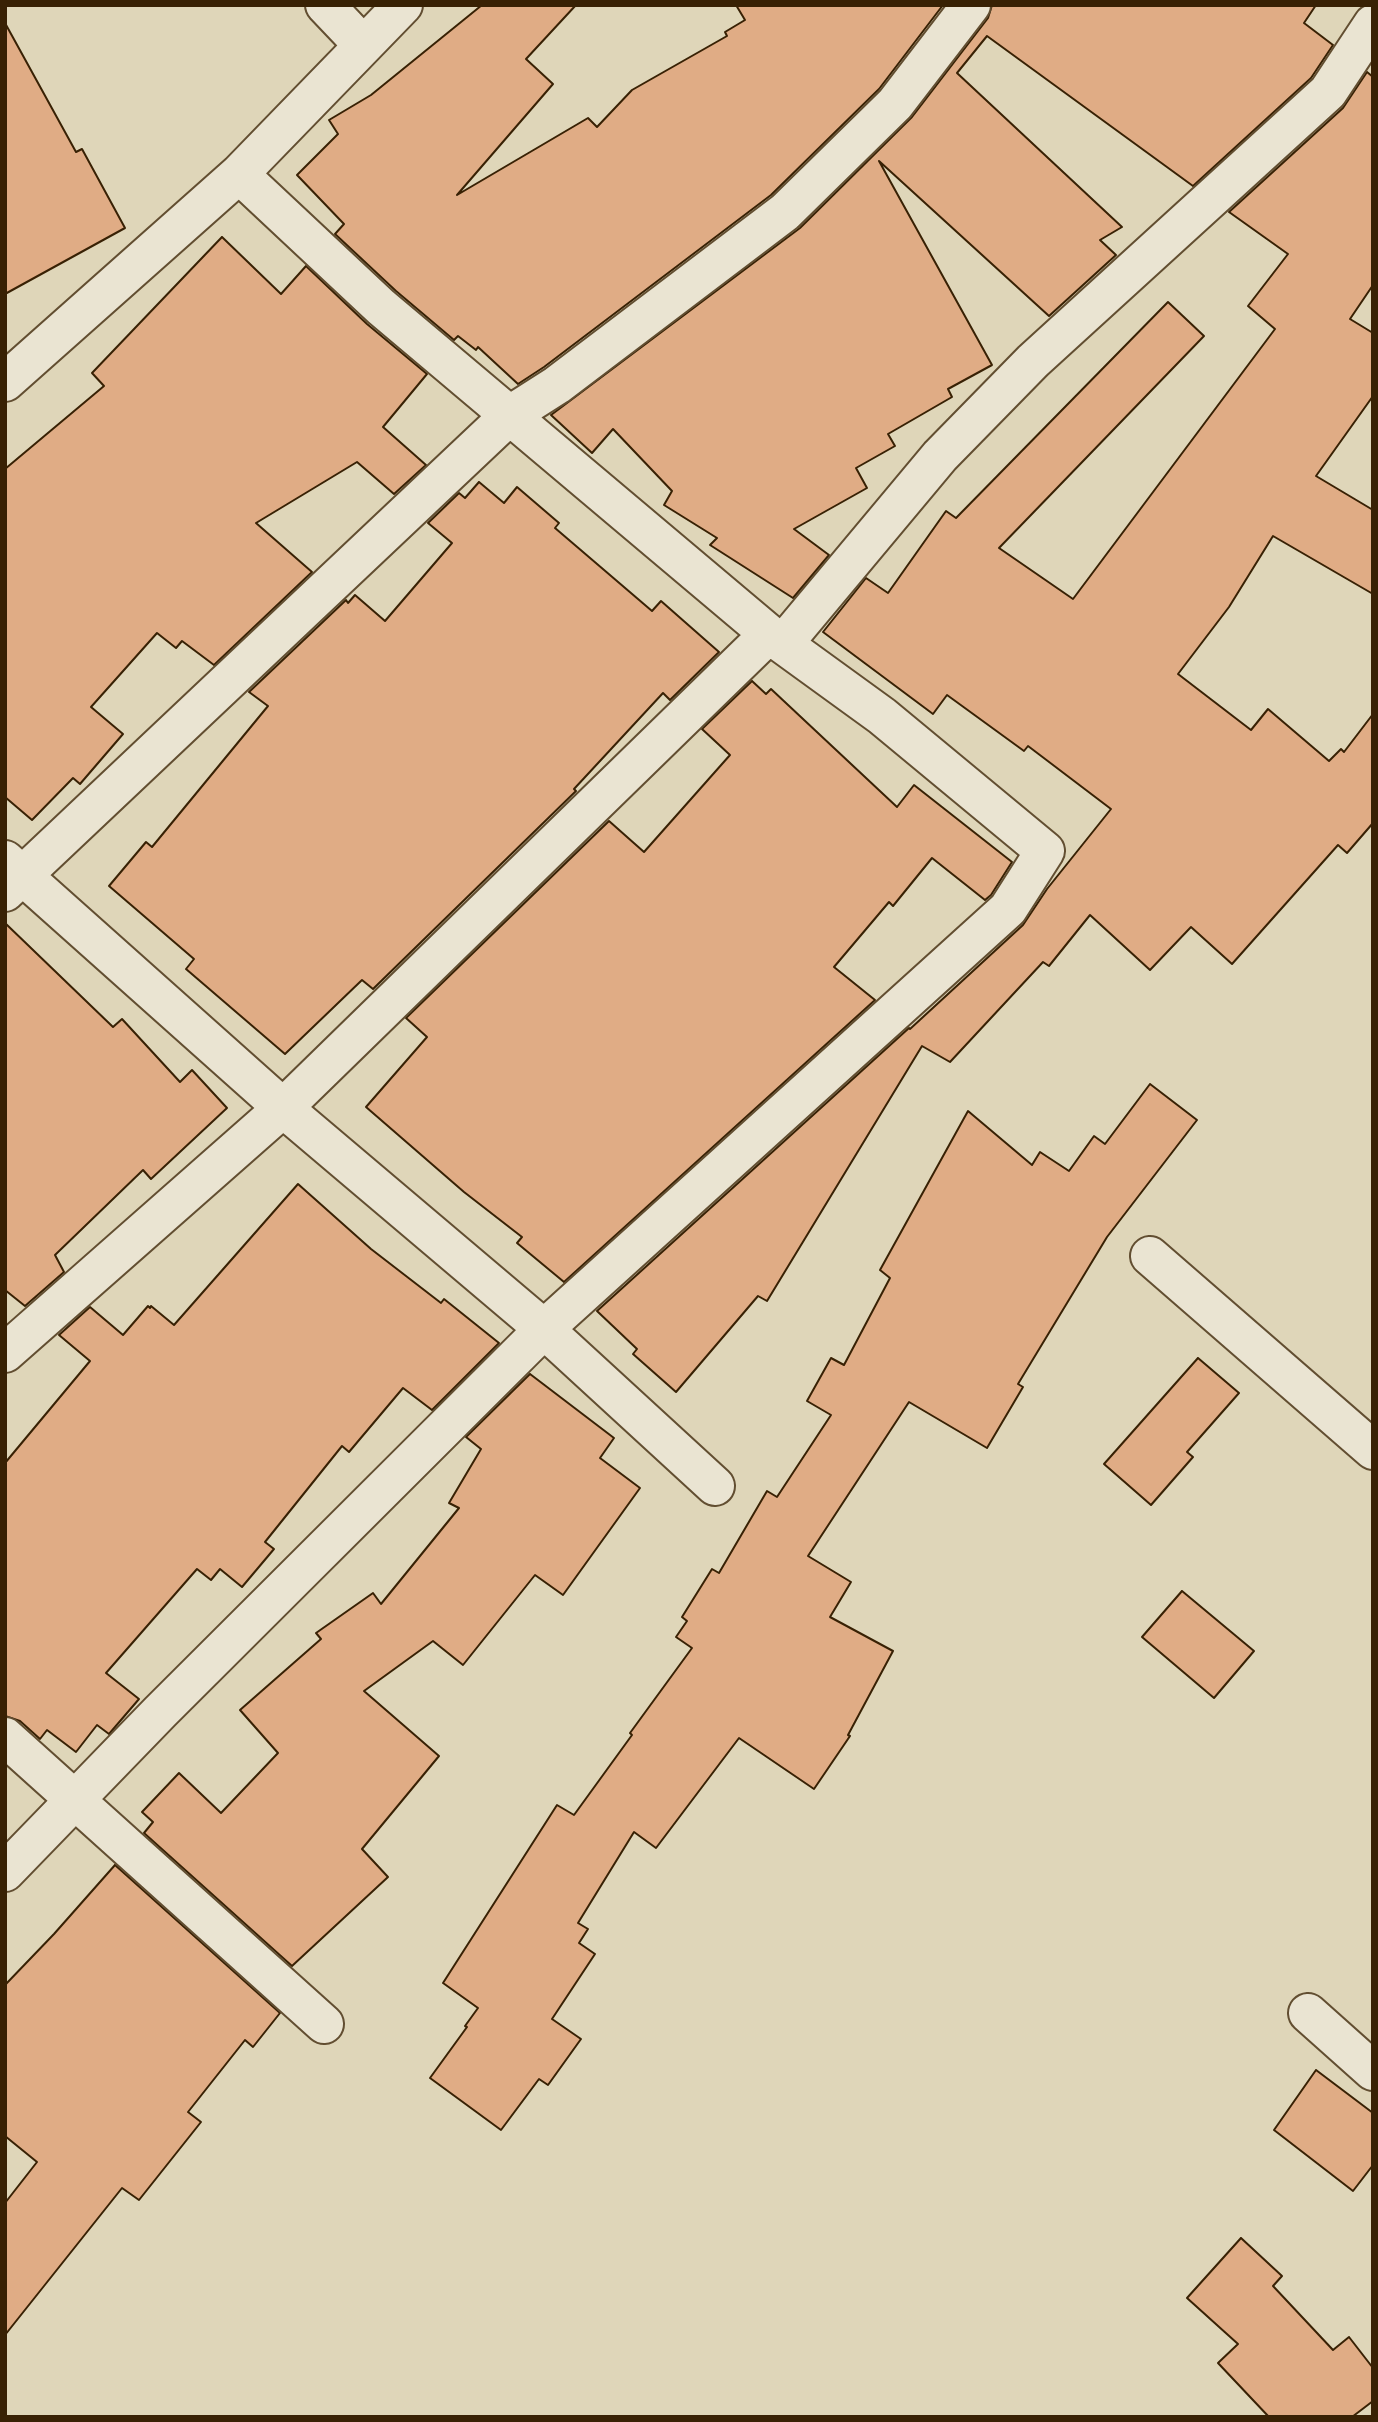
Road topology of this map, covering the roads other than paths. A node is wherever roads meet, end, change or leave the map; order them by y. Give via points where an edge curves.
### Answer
1 (325, 5) edge
2 (403, 5) edge
3 (971, 5) edge
4 (1373, 24) edge
5 (363, 45) junction
6 (239, 174) junction
7 (5, 382) edge
8 (510, 415) junction
9 (776, 639) junction
10 (11, 876) edge
11 (283, 1108) junction
12 (1150, 1256) dead end
13 (544, 1329) junction
14 (5, 1353) edge
15 (1373, 1450) edge
16 (715, 1486) dead end
17 (5, 1737) edge
18 (75, 1799) junction
19 (5, 1872) edge
20 (1308, 2012) dead end
21 (324, 2024) dead end
22 (1373, 2071) edge

1 - 5 street
2 - 5 street
3 - 8 street via 895,104 785,212 557,385
4 - 9 street via 1328,92 1033,361 940,456
5 - 6 street
6 - 7 street
6 - 8 street via 382,307
8 - 9 street
8 - 10 street
9 - 11 street
9 - 13 street via 882,716 1045,850 1008,909
10 - 11 street
11 - 13 street
11 - 14 street
12 - 15 street
13 - 16 street
13 - 18 street
17 - 18 street
18 - 19 street
18 - 21 street
20 - 22 street

